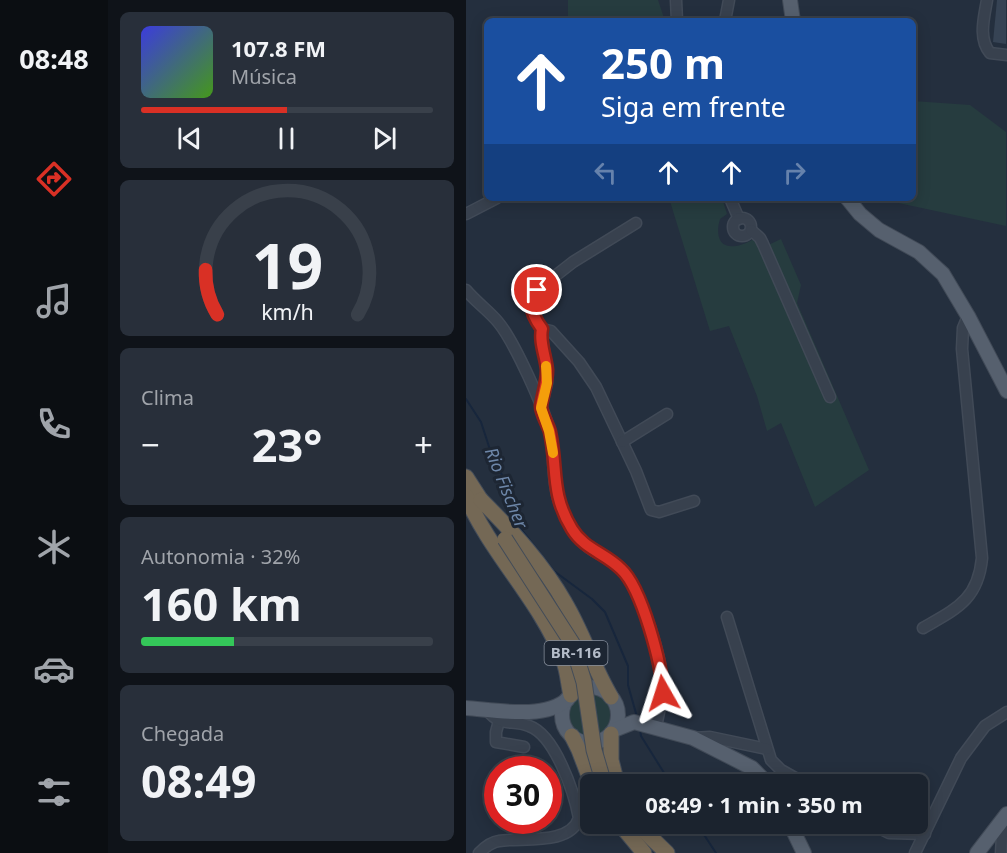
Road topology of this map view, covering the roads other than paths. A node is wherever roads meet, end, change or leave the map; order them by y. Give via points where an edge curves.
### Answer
1 (676, 0) edge
2 (728, 0) edge
3 (790, 0) edge
4 (987, 0) edge
5 (677, 18) edge
6 (725, 18) edge
7 (793, 18) edge
8 (1006, 55) edge
9 (491, 201) edge
10 (731, 201) edge
11 (849, 201) edge
12 (466, 214) edge
13 (636, 223) dead end
14 (466, 290) edge
15 (968, 316) junction
16 (542, 329) junction
17 (1006, 391) edge
18 (830, 397) dead end
19 (541, 408) junction
20 (667, 414) dead end
21 (622, 442) junction
22 (466, 477) edge
23 (473, 498) edge
24 (694, 501) dead end
25 (727, 617) dead end
26 (923, 628) dead end
27 (570, 697) junction
28 (614, 701) junction
29 (466, 708) edge
30 (487, 710) junction
31 (534, 712) junction
32 (1006, 712) edge
33 (499, 722) junction
34 (644, 724) junction
35 (568, 731) junction
36 (613, 732) junction
37 (693, 738) junction
38 (524, 747) dead end
39 (769, 754) junction
40 (588, 774) edge
41 (601, 774) edge
42 (614, 774) edge
43 (758, 774) edge
44 (788, 774) edge
45 (1005, 816) edge
46 (928, 828) edge
47 (619, 834) edge
48 (628, 834) edge
49 (647, 834) edge
50 (795, 834) edge
51 (925, 834) edge
52 (479, 853) edge
53 (635, 853) edge
54 (644, 853) edge
55 (667, 853) edge
56 (804, 853) edge
57 (915, 853) edge
58 (977, 853) edge
59 (1000, 853) edge

1 - 5 street
2 - 6 street
3 - 7 main road
4 - 8 street via 982,30 986,48 990,53
9 - 12 street
10 - 18 street via 739,219 748,221 760,238
11 - 15 main road via 879,230 935,264
13 - 16 street via 573,262 532,294 533,312
14 - 19 street via 507,336
15 - 17 main road
15 - 26 street via 962,349 982,558 980,577 958,608
16 - 19 street via 547,383
16 - 21 street via 551,331 589,375
19 - 34 street via 549,431 560,507 583,543 623,570 652,635 663,693
20 - 21 street
21 - 24 street via 651,510 659,512
22 - 23 highway, BR-116
23 - 27 highway via 477,520 554,639 563,659
23 - 28 highway via 511,531 539,565 564,601
23 - 41 highway, BR-116, bridge via 505,539 572,644 584,682
25 - 39 street
27 - 28 main road via 579,690 592,688
27 - 31 main road via 557,707
27 - 35 main road via 562,714
28 - 34 main road
28 - 36 main road via 619,714
29 - 30 main road
30 - 31 main road
30 - 33 street
31 - 35 main road
32 - 46 street via 985,726 961,758
33 - 38 street via 496,742
33 - 52 street via 529,725 547,741 563,769 579,818 572,829 557,836 500,841
34 - 36 main road
34 - 37 main road
35 - 36 main road via 586,743 602,741
35 - 40 highway
36 - 42 highway
37 - 39 street via 709,736
37 - 43 main road
39 - 44 street
45 - 58 main road
45 - 59 street
47 - 53 highway
48 - 54 highway
49 - 55 highway
50 - 56 main road
51 - 57 street

